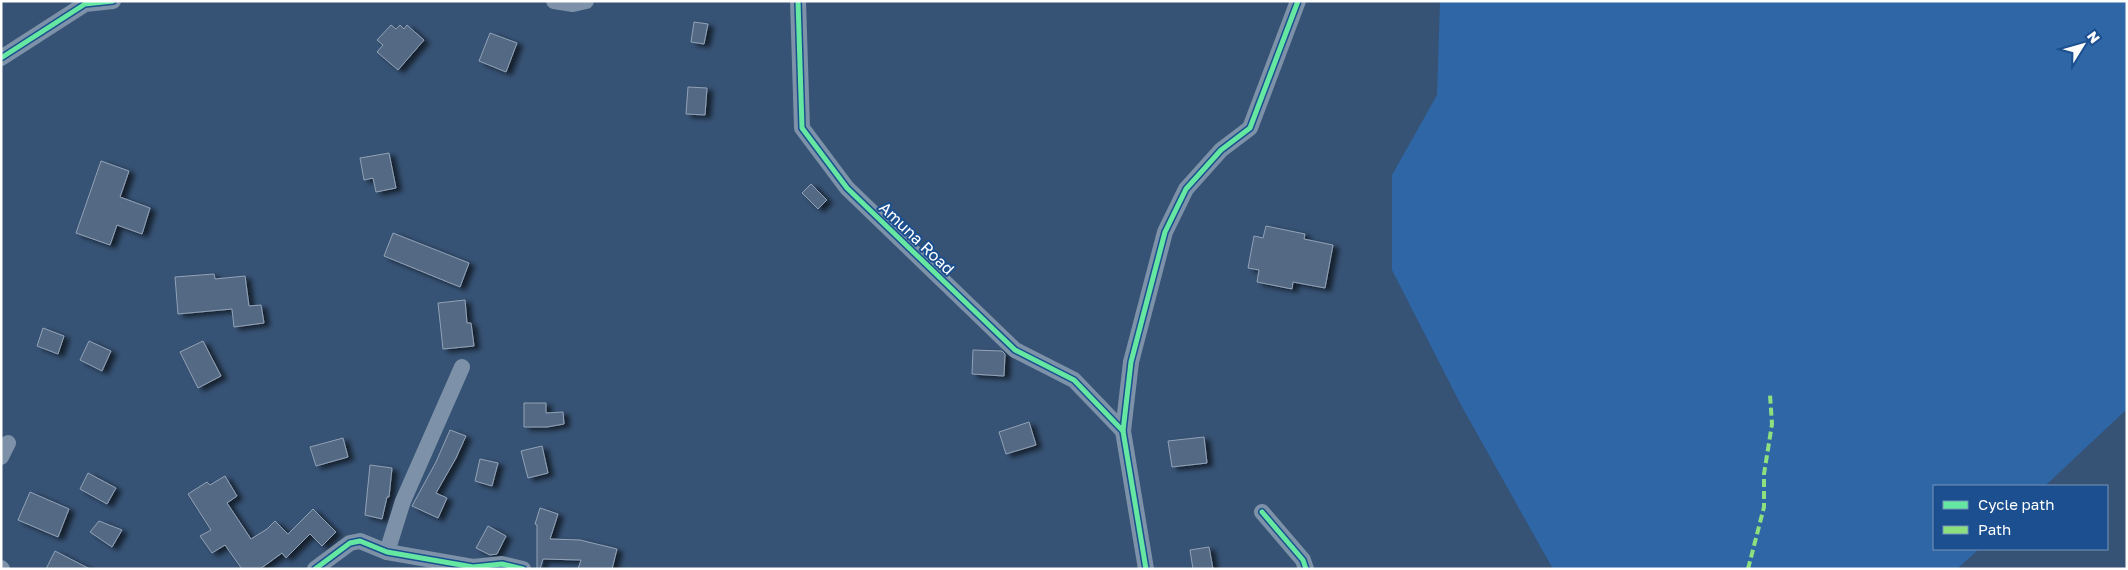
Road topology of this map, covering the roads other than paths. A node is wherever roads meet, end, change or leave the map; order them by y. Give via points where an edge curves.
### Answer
1 (113, 1) edge
2 (554, 1) edge
3 (586, 1) edge
4 (798, 1) edge
5 (1298, 1) edge
6 (1, 58) edge
7 (462, 367) dead end
8 (1123, 431) junction
9 (1262, 512) dead end
10 (387, 552) junction
11 (315, 569) edge
12 (523, 569) edge
13 (1146, 569) edge
14 (1306, 569) edge

1 - 6 street via 85,4
2 - 3 street via 572,4
4 - 8 street, Amuna Road via 802,128 847,188 1015,350 1074,380
5 - 8 street via 1250,128 1221,150 1186,189 1164,232 1131,362
7 - 10 street via 403,502
8 - 13 street
9 - 14 street via 1303,560
10 - 11 street via 360,541 350,543
10 - 12 street via 473,567 502,564

